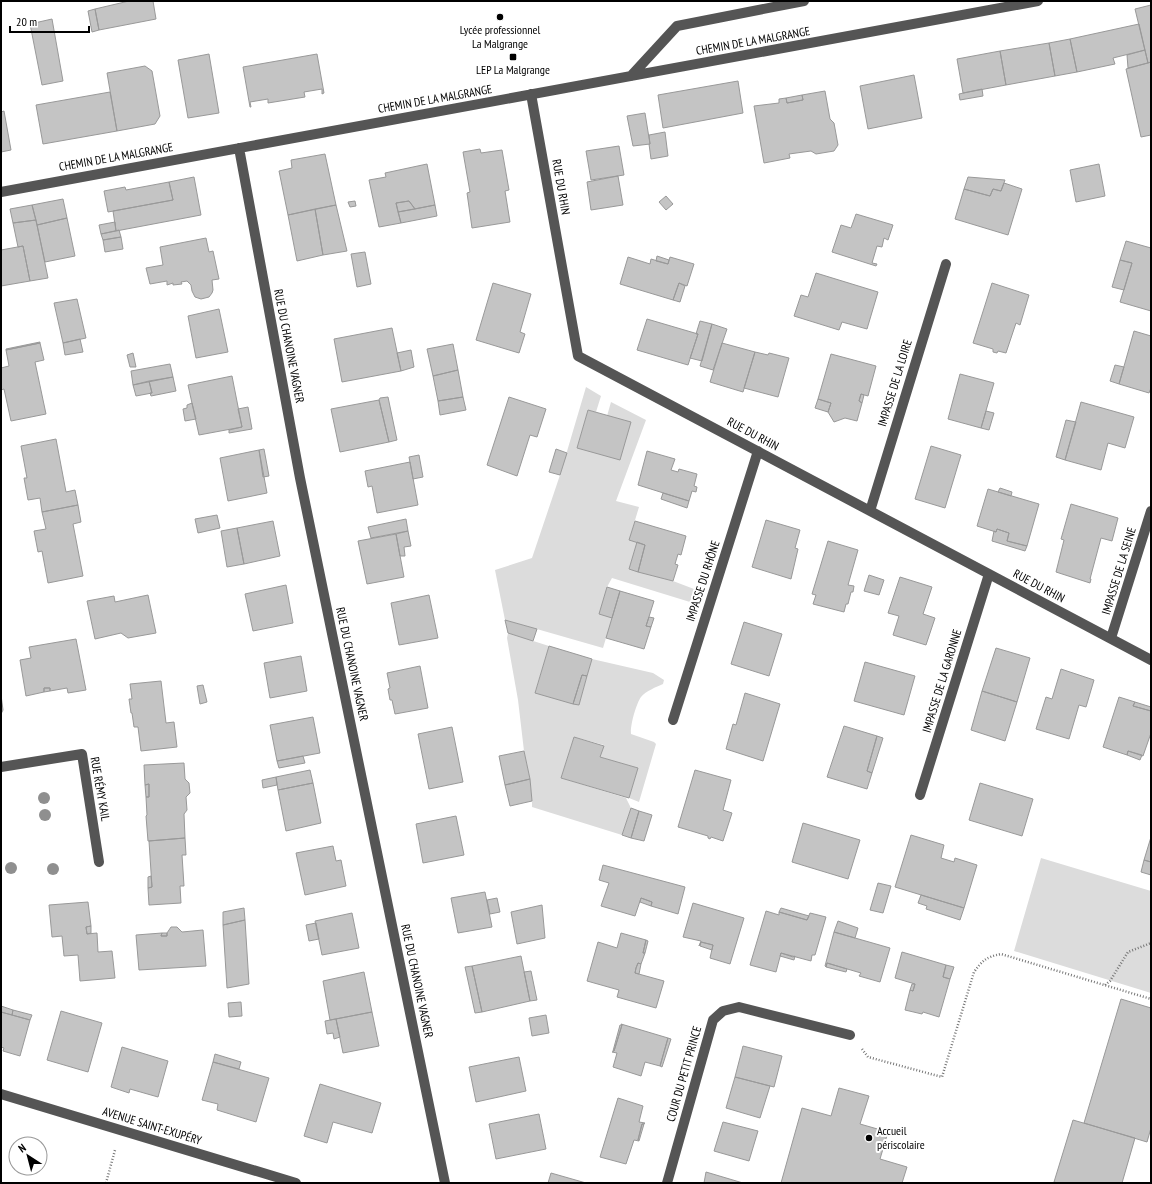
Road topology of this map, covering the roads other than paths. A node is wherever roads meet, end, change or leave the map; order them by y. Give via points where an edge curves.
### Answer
1 (804, 1) edge
2 (1038, 1) edge
3 (631, 76) junction
4 (531, 94) junction
5 (239, 148) junction
6 (1, 192) edge
7 (946, 264) dead end
8 (758, 451) junction
9 (870, 510) junction
10 (1151, 511) edge
11 (989, 574) junction
12 (1111, 638) junction
13 (1151, 660) edge
14 (673, 720) dead end
15 (1, 767) edge
16 (920, 795) dead end
17 (99, 862) dead end
18 (850, 1035) road end
19 (1, 1094) edge
20 (296, 1183) edge
21 (445, 1183) edge
22 (667, 1183) edge

1 - 3 street via 677,26
2 - 3 street, CHEMIN DE LA MALGRANGE
3 - 4 street, CHEMIN DE LA MALGRANGE
4 - 5 street, CHEMIN DE LA MALGRANGE
4 - 8 street, RUE DU RHIN via 578,356
5 - 6 street, CHEMIN DE LA MALGRANGE
5 - 21 street, RUE DU CHANOINE VAGNER via 300,478
7 - 9 street, IMPASSE DE LA LOIRE
8 - 9 street, RUE DU RHIN
8 - 14 street, IMPASSE DU RHÔNE
9 - 11 street, RUE DU RHIN
10 - 12 street, IMPASSE DE LA SEINE
11 - 12 street, RUE DU RHIN
11 - 16 street, IMPASSE DE LA GARONNE
12 - 13 street, RUE DU RHIN
15 - 17 street, RUE RÉMY KAIL via 82,754
18 - 22 street, COUR DU PETIT PRINCE via 739,1007 723,1011 713,1020
19 - 20 street, AVENUE SAINT-EXUPÉRY

